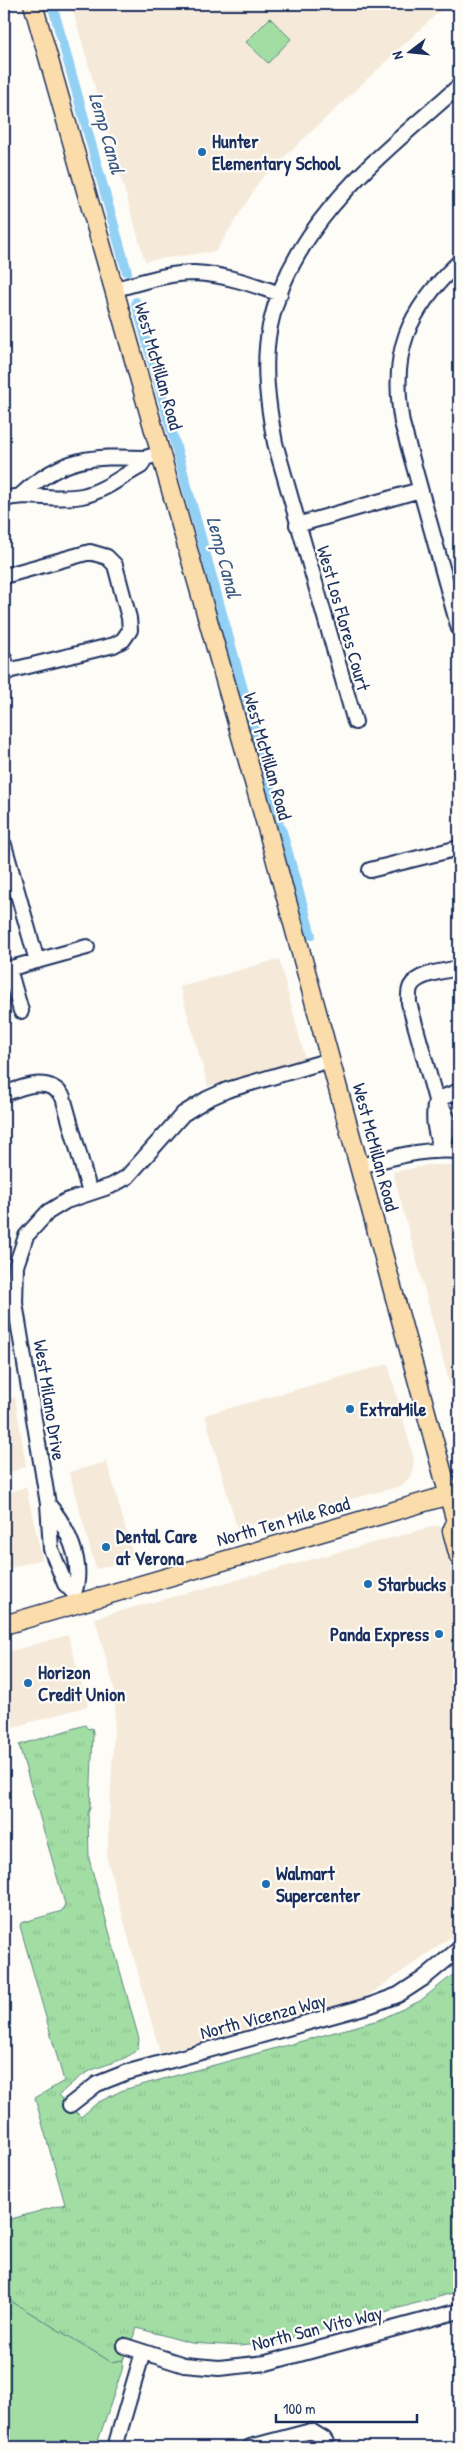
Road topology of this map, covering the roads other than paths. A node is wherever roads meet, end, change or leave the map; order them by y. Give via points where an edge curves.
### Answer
1 (33, 4) edge
2 (459, 86) edge
3 (459, 262) edge
4 (115, 290) junction
5 (280, 294) junction
6 (153, 456) junction
7 (420, 490) junction
8 (21, 494) junction
9 (4, 499) edge
10 (297, 525) junction
11 (4, 576) edge
12 (459, 629) edge
13 (4, 658) edge
14 (5, 675) edge
15 (355, 722) dead end
16 (4, 845) edge
17 (459, 848) edge
18 (370, 870) dead end
19 (87, 947) dead end
20 (36, 961) junction
21 (459, 968) edge
22 (7, 970) edge
23 (21, 1011) dead end
24 (330, 1060) junction
25 (459, 1091) edge
26 (4, 1094) edge
27 (436, 1100) junction
28 (441, 1149) junction
29 (459, 1151) edge
30 (360, 1166) junction
31 (90, 1193) junction
32 (9, 1304) edge
33 (454, 1493) edge
34 (48, 1504) junction
35 (457, 1524) edge
36 (459, 1557) edge
37 (75, 1599) junction
38 (4, 1625) edge
39 (459, 1949) edge
40 (70, 2105) dead end
41 (459, 2311) edge
42 (125, 2346) dead end
43 (143, 2352) junction
44 (115, 2447) edge
45 (250, 2447) edge
46 (329, 2447) edge

1 - 4 main road, West McMillan Road
2 - 5 street, West Los Flores Court via 328,210 305,240
3 - 7 street via 430,292 402,345 398,399
4 - 5 street via 192,273 219,276
4 - 6 main road, West McMillan Road
5 - 10 street, West Los Flores Court via 270,327 266,374 268,409
6 - 8 street via 74,462 32,484
6 - 8 street via 141,466 83,496 51,498
6 - 24 main road, West McMillan Road
7 - 10 street
7 - 12 street
8 - 9 street
10 - 15 street, West Los Flores Court
11 - 14 street via 90,552 107,557 115,565 130,630 123,640 114,645
13 - 14 street
16 - 20 street
17 - 18 street
19 - 20 street
20 - 22 street
21 - 27 street via 420,979 411,986 409,1002
22 - 23 street
24 - 30 main road, West McMillan Road
24 - 31 street, West Milano Drive via 207,1099 183,1114 127,1177
25 - 27 street
26 - 31 street via 40,1084 53,1086 58,1091 63,1097
27 - 28 street via 433,1113 435,1133
28 - 29 street
28 - 30 street via 405,1154
30 - 33 main road, West McMillan Road
31 - 32 street, West Milano Drive via 66,1201 48,1212 26,1236
32 - 34 street, West Milano Drive
33 - 35 main road, West McMillan Road
33 - 37 main road, North Ten Mile Road
34 - 37 street, West Milano Drive via 50,1549
34 - 37 street, West Milano Drive via 61,1519 72,1546 78,1581
35 - 36 main road, West McMillan Road via 452,1531
37 - 38 main road, North Ten Mile Road
39 - 40 street, North Vicenza Way via 398,1995 125,2073 97,2084
41 - 43 street, North San Vito Way via 266,2363 219,2368 184,2365
42 - 43 street, North San Vito Way
43 - 44 street
45 - 46 street via 304,2432 317,2433

